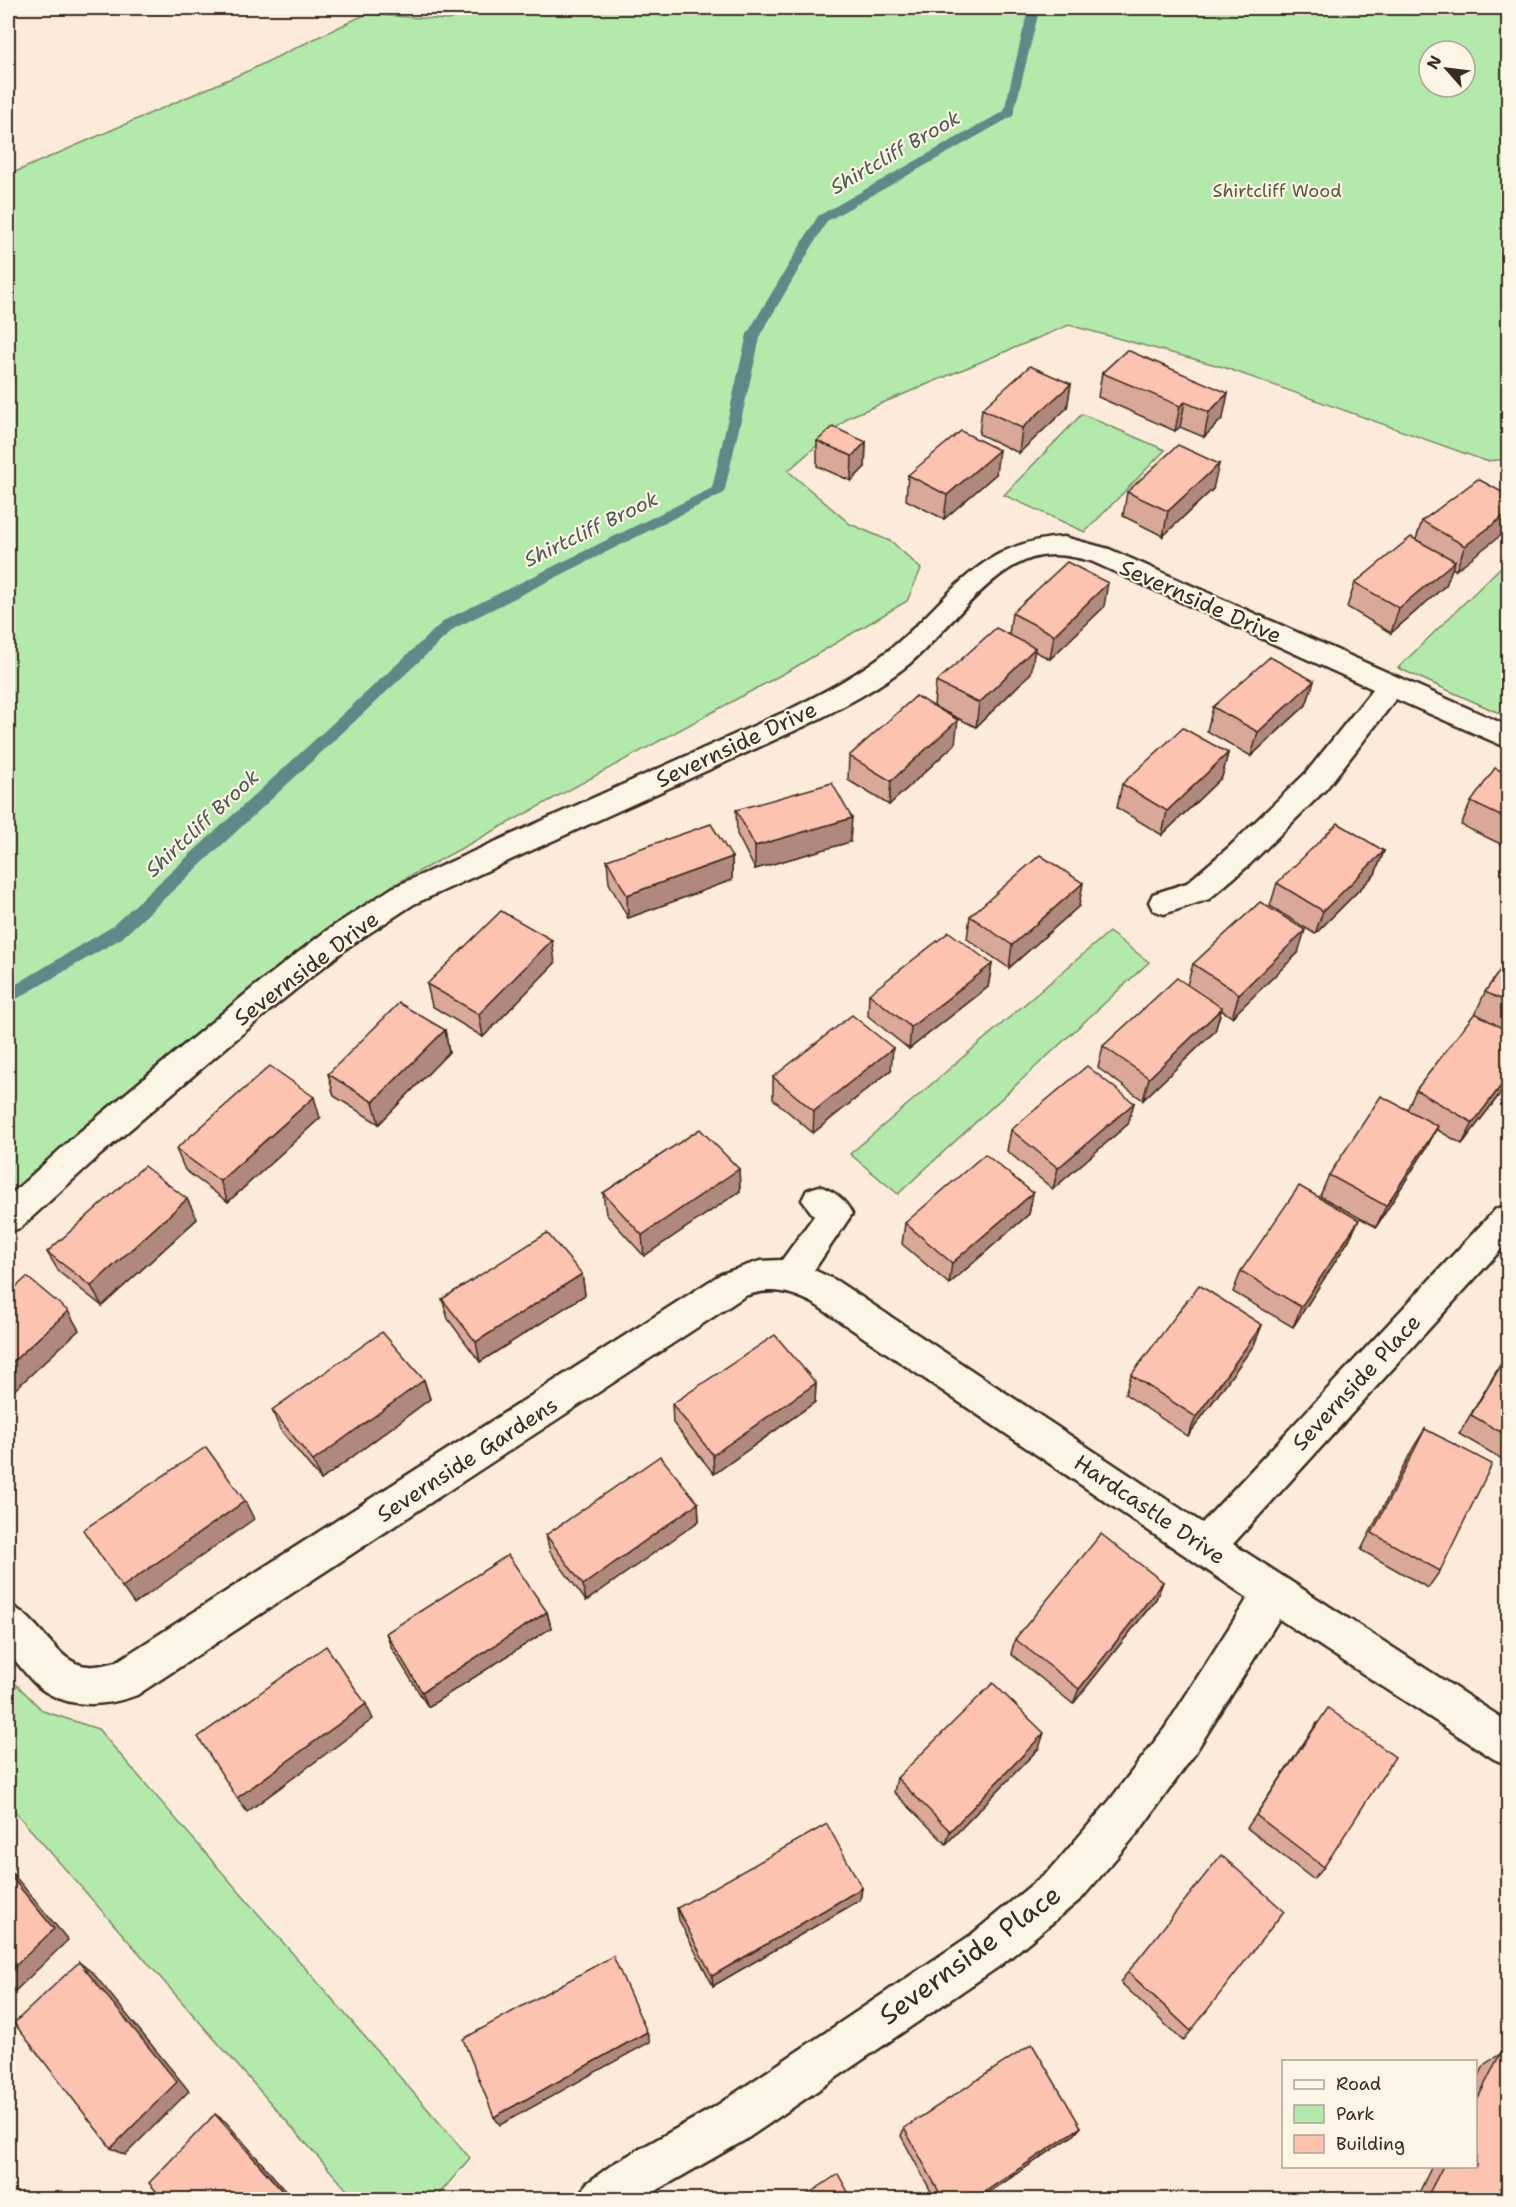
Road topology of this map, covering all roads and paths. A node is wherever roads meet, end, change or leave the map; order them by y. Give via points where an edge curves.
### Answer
1 (1392, 685) junction
2 (1509, 738) edge
3 (1164, 902) dead end
4 (819, 1200) dead end
5 (8, 1218) edge
6 (1509, 1219) edge
7 (791, 1275) junction
8 (1205, 1547) junction
9 (1273, 1593) junction
10 (8, 1624) edge
11 (1509, 1745) edge
12 (602, 2199) edge

1 - 2 street, Severnside Drive
1 - 3 street via 1316,781 1239,856 1198,891
1 - 5 street, Severnside Drive via 1100,555 1064,546 1026,550 995,565 899,657 851,690 403,896 265,996
4 - 7 street via 835,1214
6 - 8 street, Severnside Place
7 - 8 street, Hardcastle Drive via 825,1292
7 - 10 street, Severnside Gardens via 763,1275 733,1286 123,1681 88,1686 59,1678
8 - 9 street, Hardcastle Drive
9 - 11 street, Hardcastle Drive
9 - 12 street, Severnside Place via 1179,1742 1125,1815 1067,1883 986,1950 729,2124

